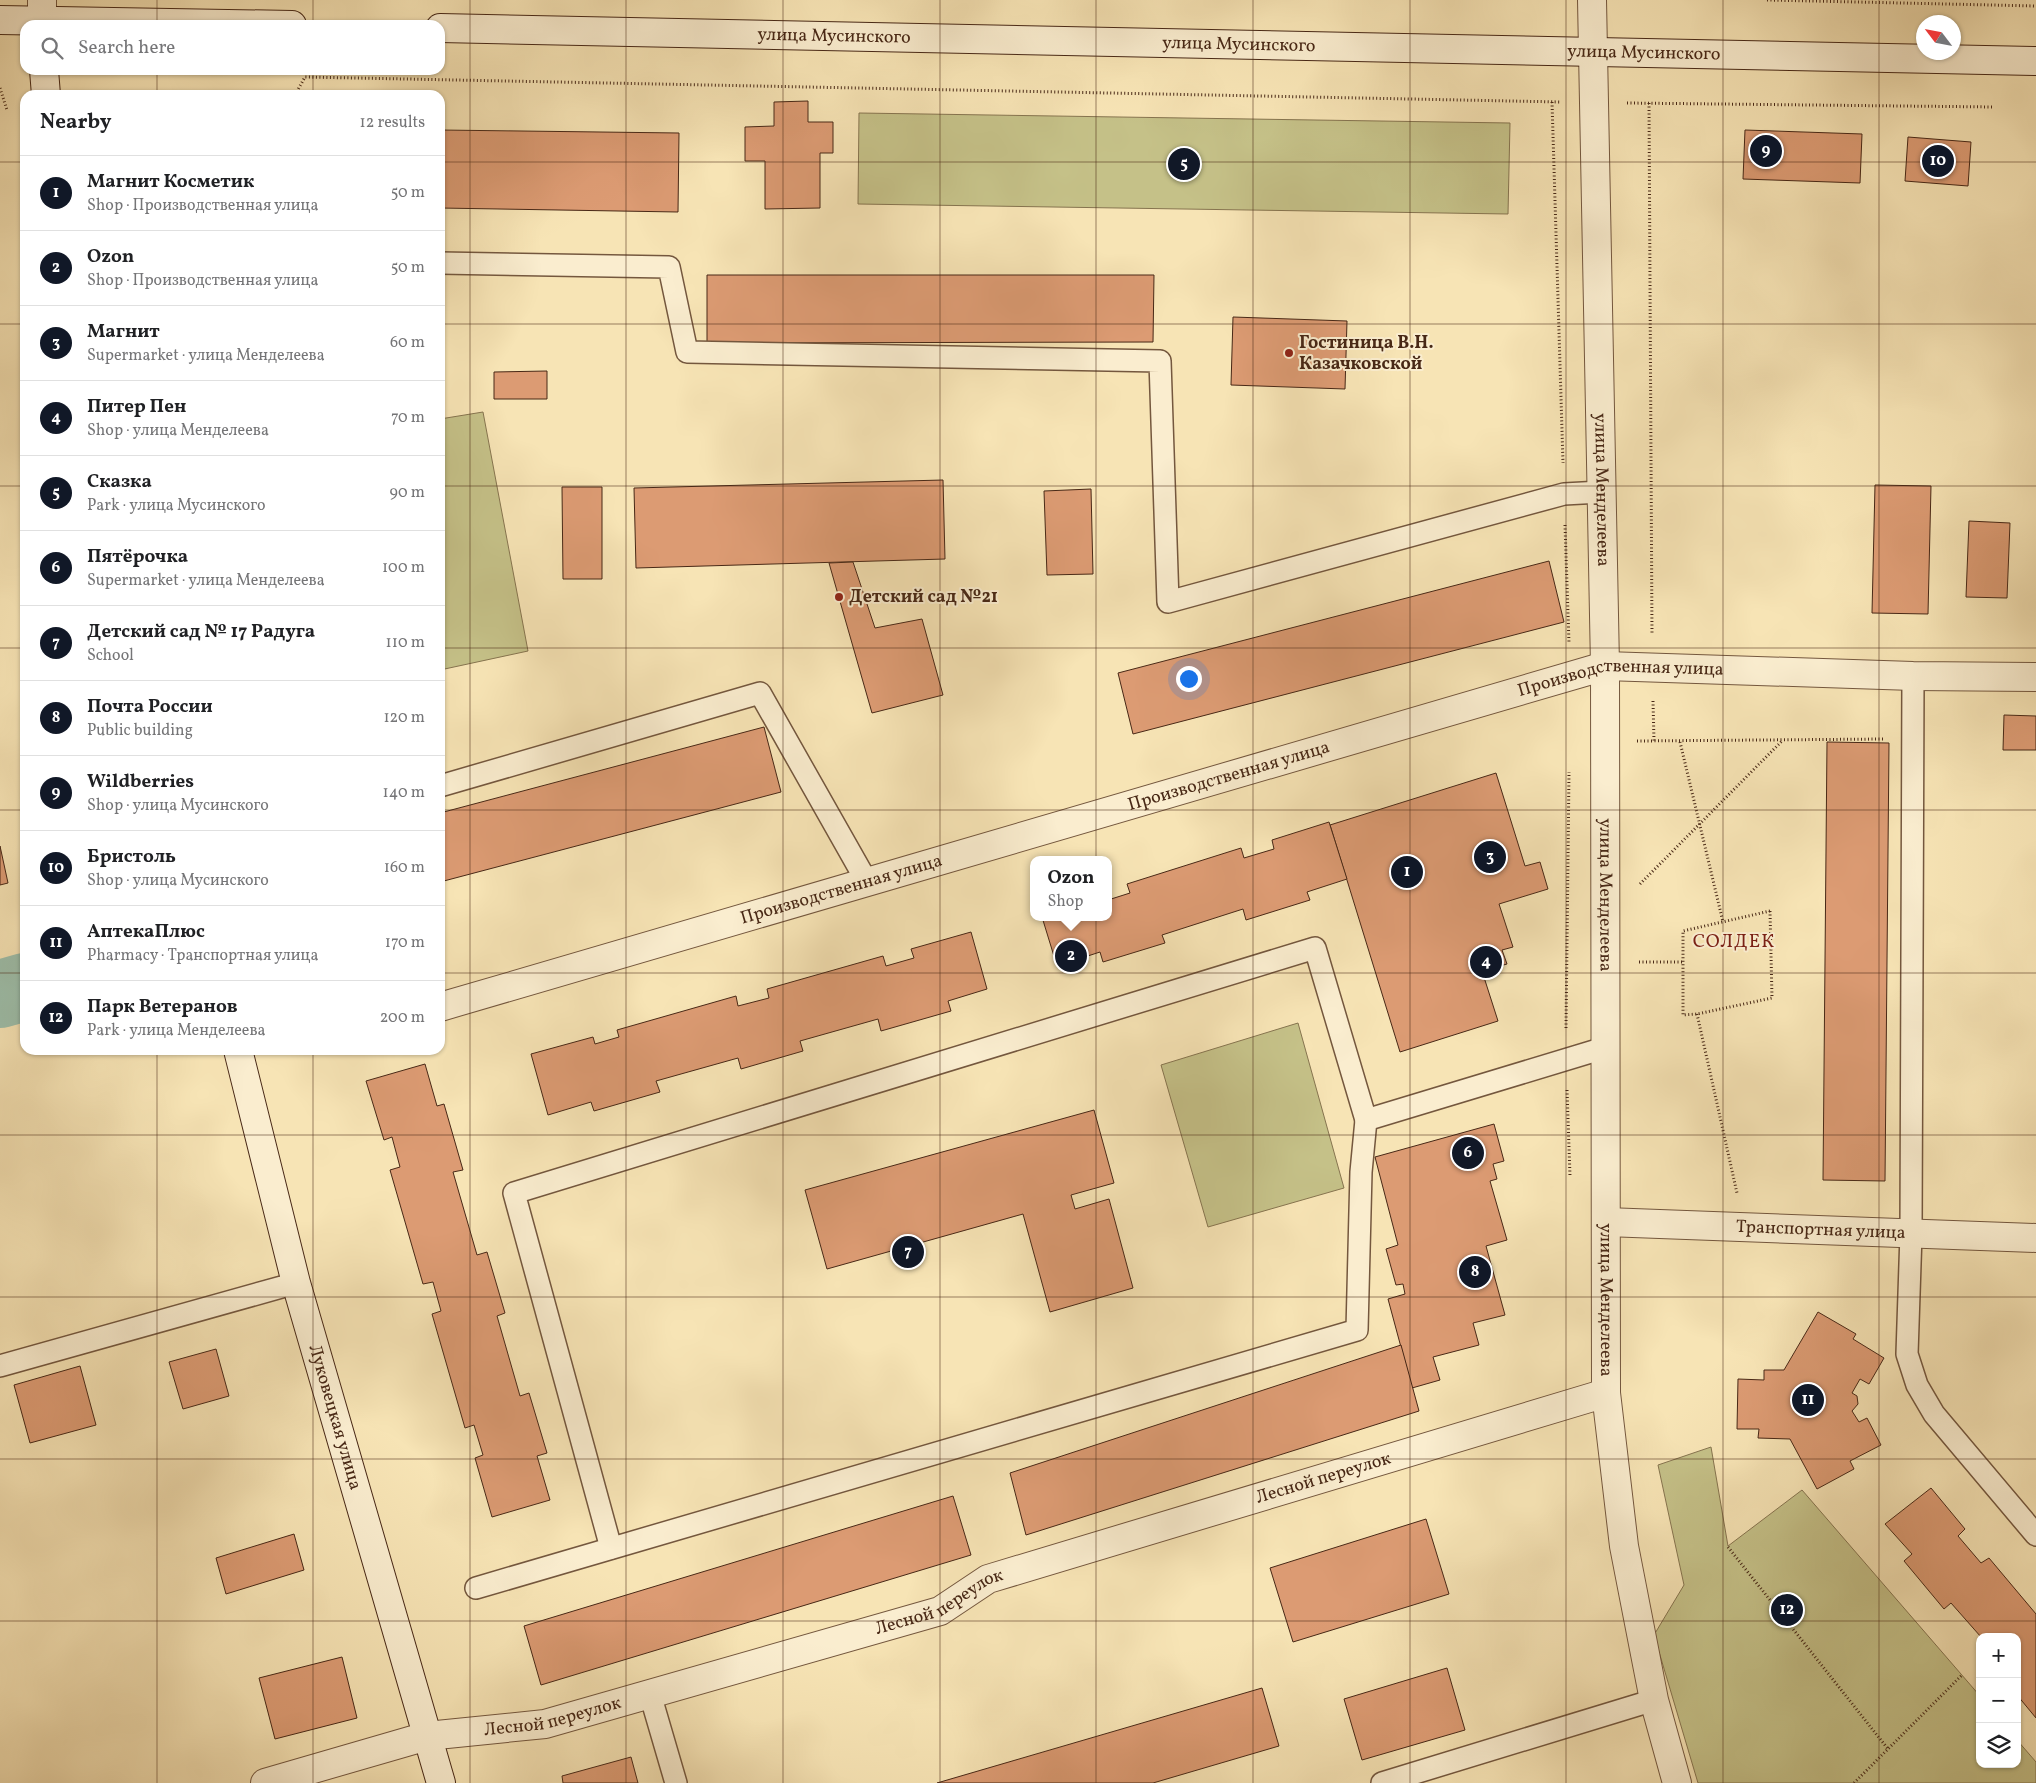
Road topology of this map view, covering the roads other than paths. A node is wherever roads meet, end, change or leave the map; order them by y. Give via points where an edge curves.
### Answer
1 (1592, 0) edge
2 (42, 15) edge
3 (0, 20) edge
4 (167, 20) edge
5 (445, 28) edge
6 (1591, 51) junction
7 (2036, 61) edge
8 (44, 75) edge
9 (46, 90) edge
10 (445, 263) edge
11 (1601, 492) junction
12 (1604, 666) junction
13 (1913, 676) junction
14 (2036, 677) edge
15 (445, 785) edge
16 (867, 882) junction
17 (445, 1006) edge
18 (1604, 1048) junction
19 (242, 1055) edge
20 (1366, 1120) junction
21 (1606, 1222) junction
22 (1911, 1234) junction
23 (2036, 1238) edge
24 (296, 1283) junction
25 (0, 1366) edge
26 (1606, 1393) junction
27 (2036, 1535) edge
28 (612, 1548) junction
29 (476, 1588) dead end
30 (650, 1694) junction
31 (1654, 1700) junction
32 (427, 1736) junction
33 (265, 1783) edge
34 (441, 1783) edge
35 (676, 1783) edge
36 (1382, 1783) edge
37 (1677, 1783) edge

1 - 6 street, улица Менделеева
2 - 3 street
2 - 4 street
5 - 6 street, улица Мусинского
6 - 7 street, улица Мусинского
6 - 11 street, улица Менделеева
8 - 9 street
10 - 11 lane via 669,267 687,352 1160,361 1168,602 1564,494
11 - 12 street, улица Менделеева
12 - 13 street, Производственная улица
12 - 16 street, Производственная улица
12 - 18 street, улица Менделеева
13 - 14 street, Производственная улица
13 - 22 lane
15 - 16 lane via 760,693
16 - 17 street, Производственная улица
18 - 20 lane
18 - 21 street, улица Менделеева
19 - 24 street, Луковецкая улица
20 - 28 lane via 1361,1172 1357,1330
20 - 28 lane via 1315,948 514,1193
21 - 22 street, Транспортная улица
21 - 26 street, улица Менделеева
22 - 23 street, Транспортная улица
22 - 27 lane via 1907,1354 1917,1385 1934,1414
24 - 25 lane
24 - 32 street, Луковецкая улица
26 - 30 street, Лесной переулок via 988,1579 940,1611
26 - 31 street, улица Менделеева via 1624,1546
28 - 29 lane
30 - 32 street, Лесной переулок via 544,1724
30 - 35 lane
31 - 36 lane
31 - 37 street, улица Менделеева
32 - 33 street, Лесной переулок
32 - 34 street, Луковецкая улица

